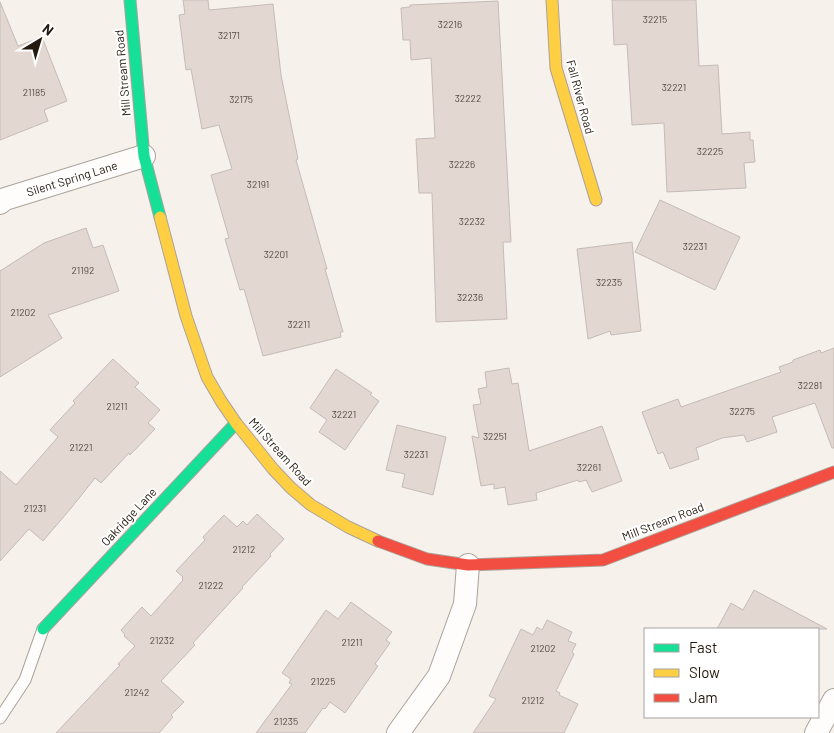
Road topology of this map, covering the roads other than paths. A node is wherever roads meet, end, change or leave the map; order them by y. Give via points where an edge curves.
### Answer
1 (130, 0) edge
2 (552, 0) edge
3 (144, 156) junction
4 (596, 200) dead end
5 (0, 203) edge
6 (236, 423) junction
7 (834, 472) edge
8 (468, 565) junction
9 (42, 629) joint
10 (834, 700) edge
11 (0, 718) edge
12 (398, 733) edge
13 (816, 733) edge

1 - 3 street, Mill Stream Road
2 - 4 street, Fall River Road via 556,68
3 - 5 street, Silent Spring Lane
3 - 6 street, Mill Stream Road via 186,316 204,368
6 - 8 street, Mill Stream Road via 291,488 311,505 386,545 427,559
6 - 9 street, Oakridge Lane
7 - 8 street, Mill Stream Road via 603,560
8 - 12 street via 464,604 439,676
9 - 11 lane via 25,680
10 - 13 street

